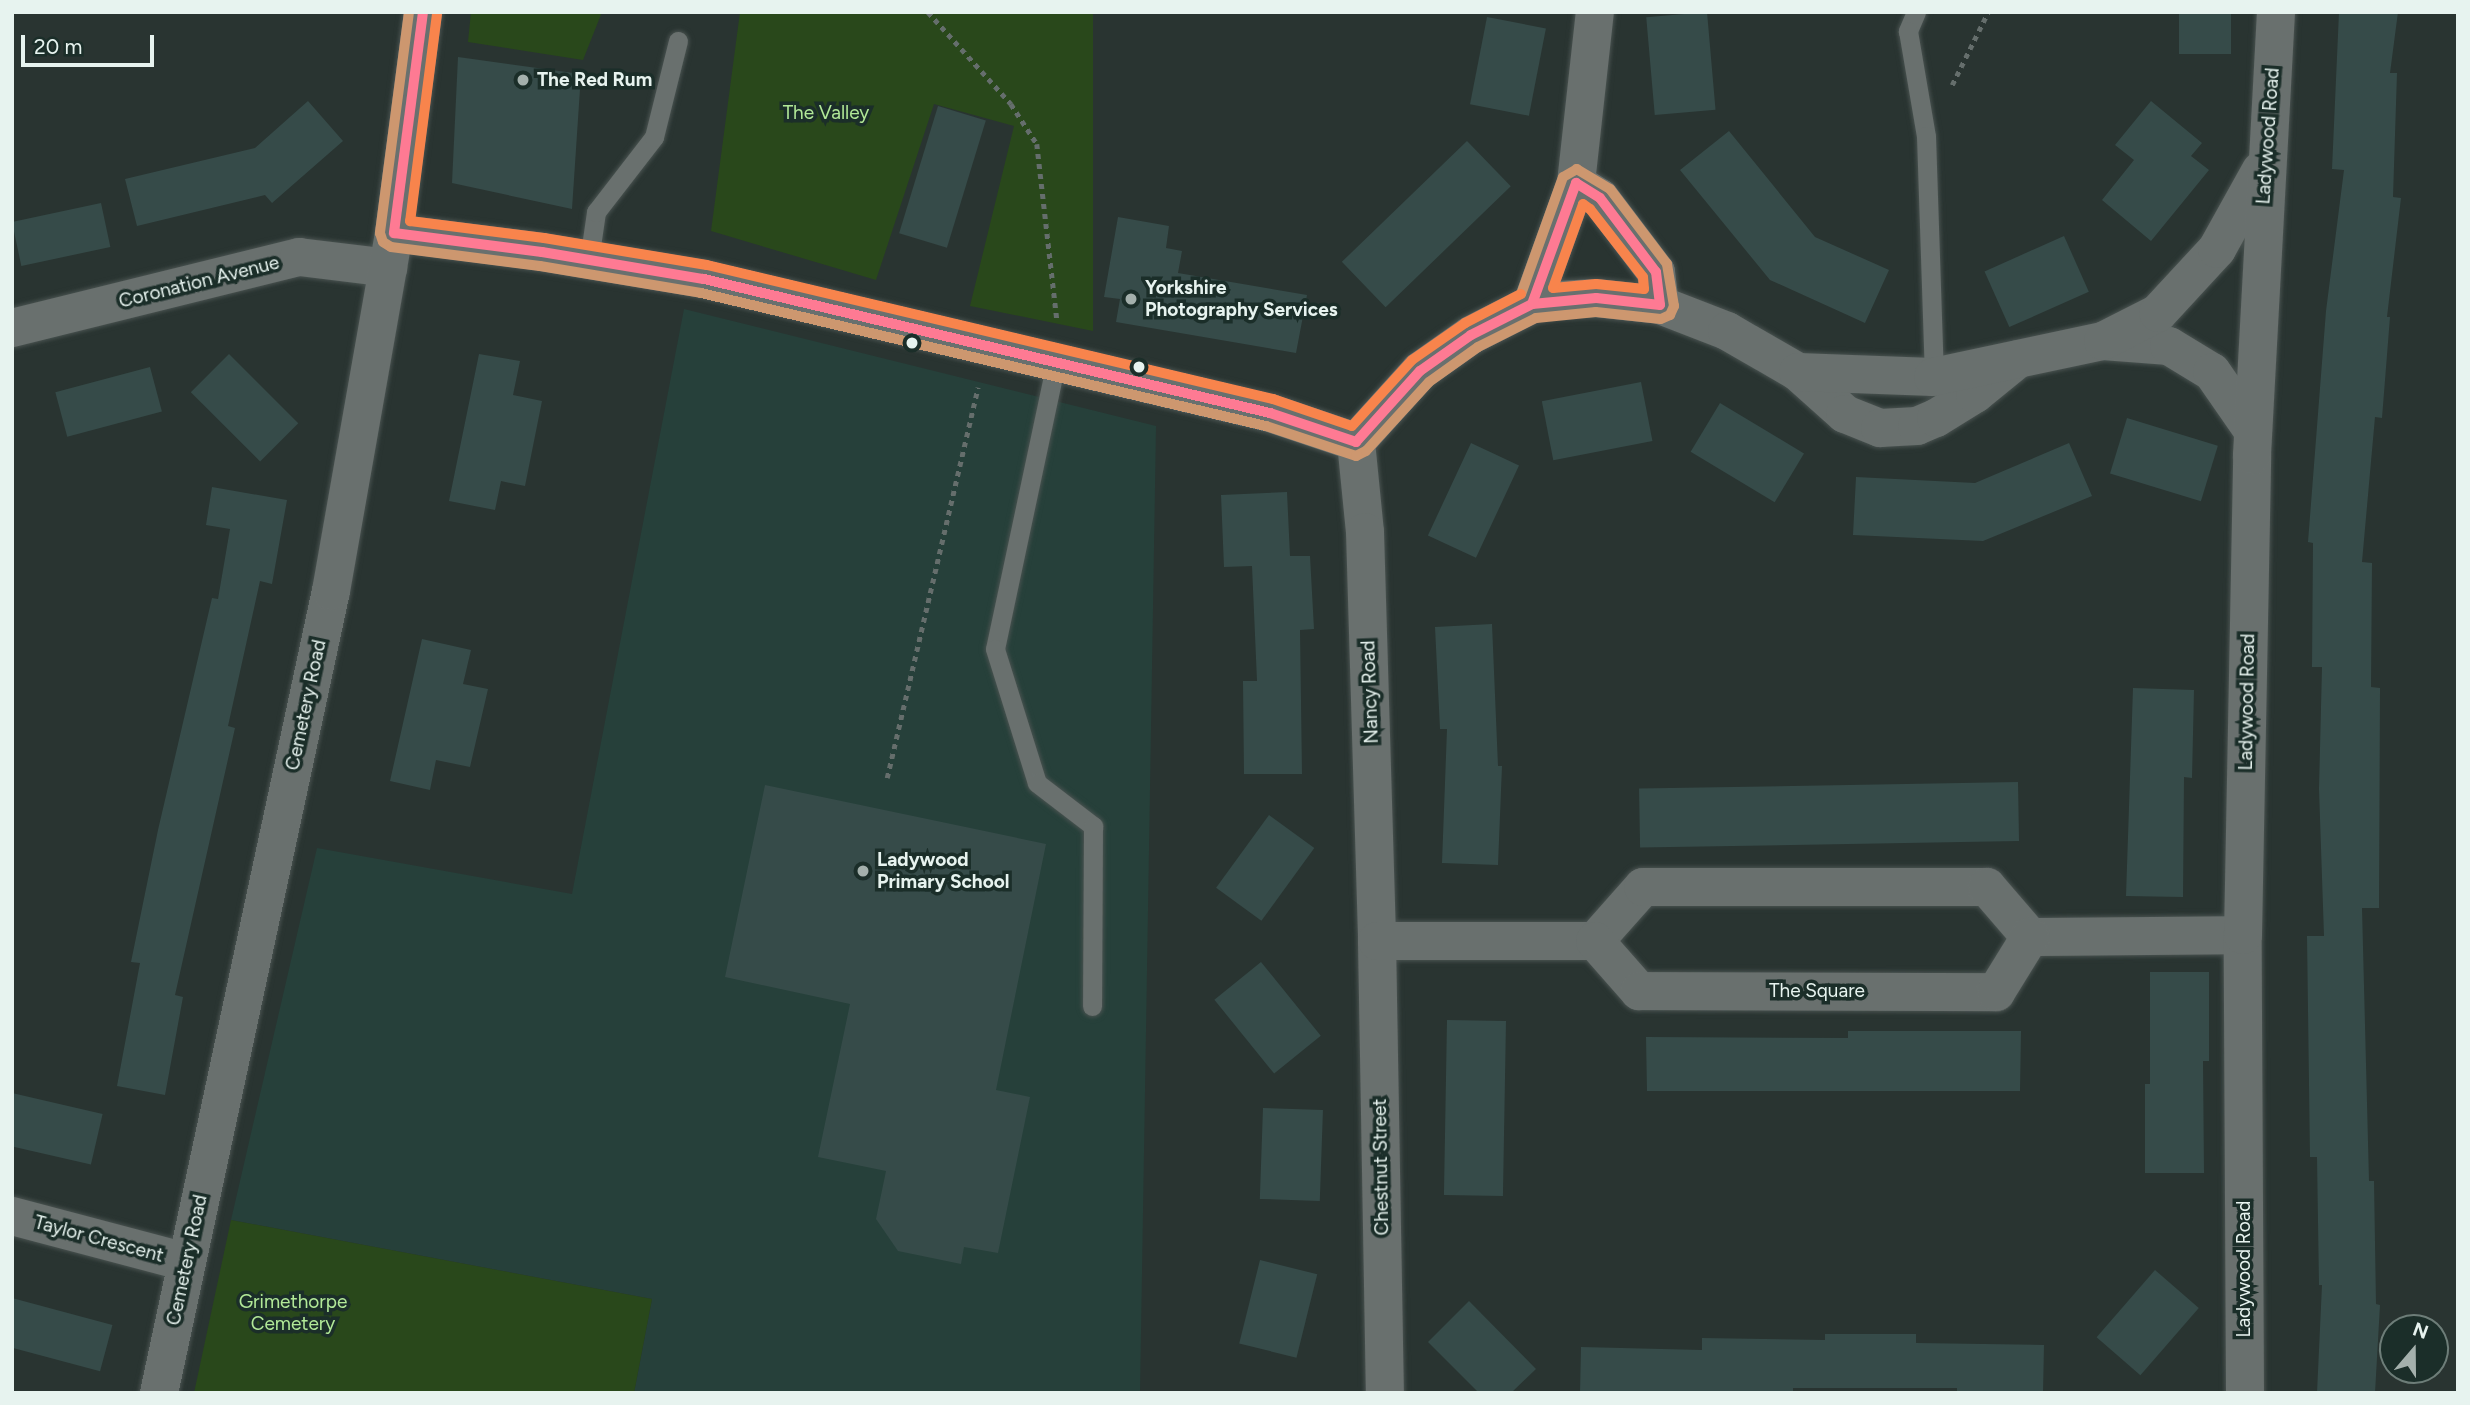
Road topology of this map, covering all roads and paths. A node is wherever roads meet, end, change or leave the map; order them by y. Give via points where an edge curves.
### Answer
1 (423, 12) edge
2 (929, 12) edge
3 (1595, 12) edge
4 (1916, 12) edge
5 (1988, 12) edge
6 (2276, 12) edge
7 (678, 41) dead end
8 (1926, 136) junction
9 (2266, 161) junction
10 (1576, 183) junction
11 (391, 251) junction
12 (589, 260) junction
13 (1532, 304) junction
14 (1660, 305) junction
15 (12, 328) edge
16 (2103, 341) junction
17 (987, 347) junction
18 (2018, 359) junction
19 (1056, 362) junction
20 (1798, 372) junction
21 (1933, 377) junction
22 (1936, 418) junction
23 (2253, 431) junction
24 (1356, 442) junction
25 (887, 778) dead end
26 (2243, 935) junction
27 (2030, 937) junction
28 (1595, 941) junction
29 (1377, 942) junction
30 (1093, 1006) dead end
31 (12, 1216) edge
32 (186, 1262) junction
33 (159, 1393) edge
34 (1385, 1393) edge
35 (2245, 1393) edge

1 - 11 street, Cemetery Road
2 - 19 path via 1011,104 1037,144 1057,305
3 - 10 street
4 - 8 lane via 1908,31
5 - 8 path
6 - 9 street, Ladywood Road
7 - 12 lane via 654,137 596,212
8 - 21 lane
9 - 16 street via 2217,249 2158,313
9 - 23 street, Ladywood Road
10 - 13 street
10 - 14 street via 1601,198 1656,272
11 - 12 street
11 - 15 street, Coronation Avenue via 299,257
11 - 32 street, Cemetery Road via 331,591
12 - 17 street via 704,279
13 - 14 street via 1596,299
13 - 24 street via 1471,335 1420,371
14 - 20 street via 1727,331
16 - 18 street
16 - 23 street via 2169,346 2211,372
17 - 19 street
17 - 25 path
18 - 21 street
18 - 22 street
19 - 24 street via 1270,413
19 - 30 lane via 995,649 1037,783 1093,826
20 - 21 street
20 - 22 street via 1845,414 1880,428 1917,426
21 - 22 lane
23 - 26 street, Ladywood Road
24 - 29 street, Nancy Road via 1365,532
26 - 27 street
26 - 35 street, Ladywood Road
27 - 28 street via 1987,887 1643,887
27 - 28 street, The Square via 1996,992 1639,991
28 - 29 street
29 - 34 street, Chestnut Street
31 - 32 street, Taylor Crescent
32 - 33 street, Cemetery Road

